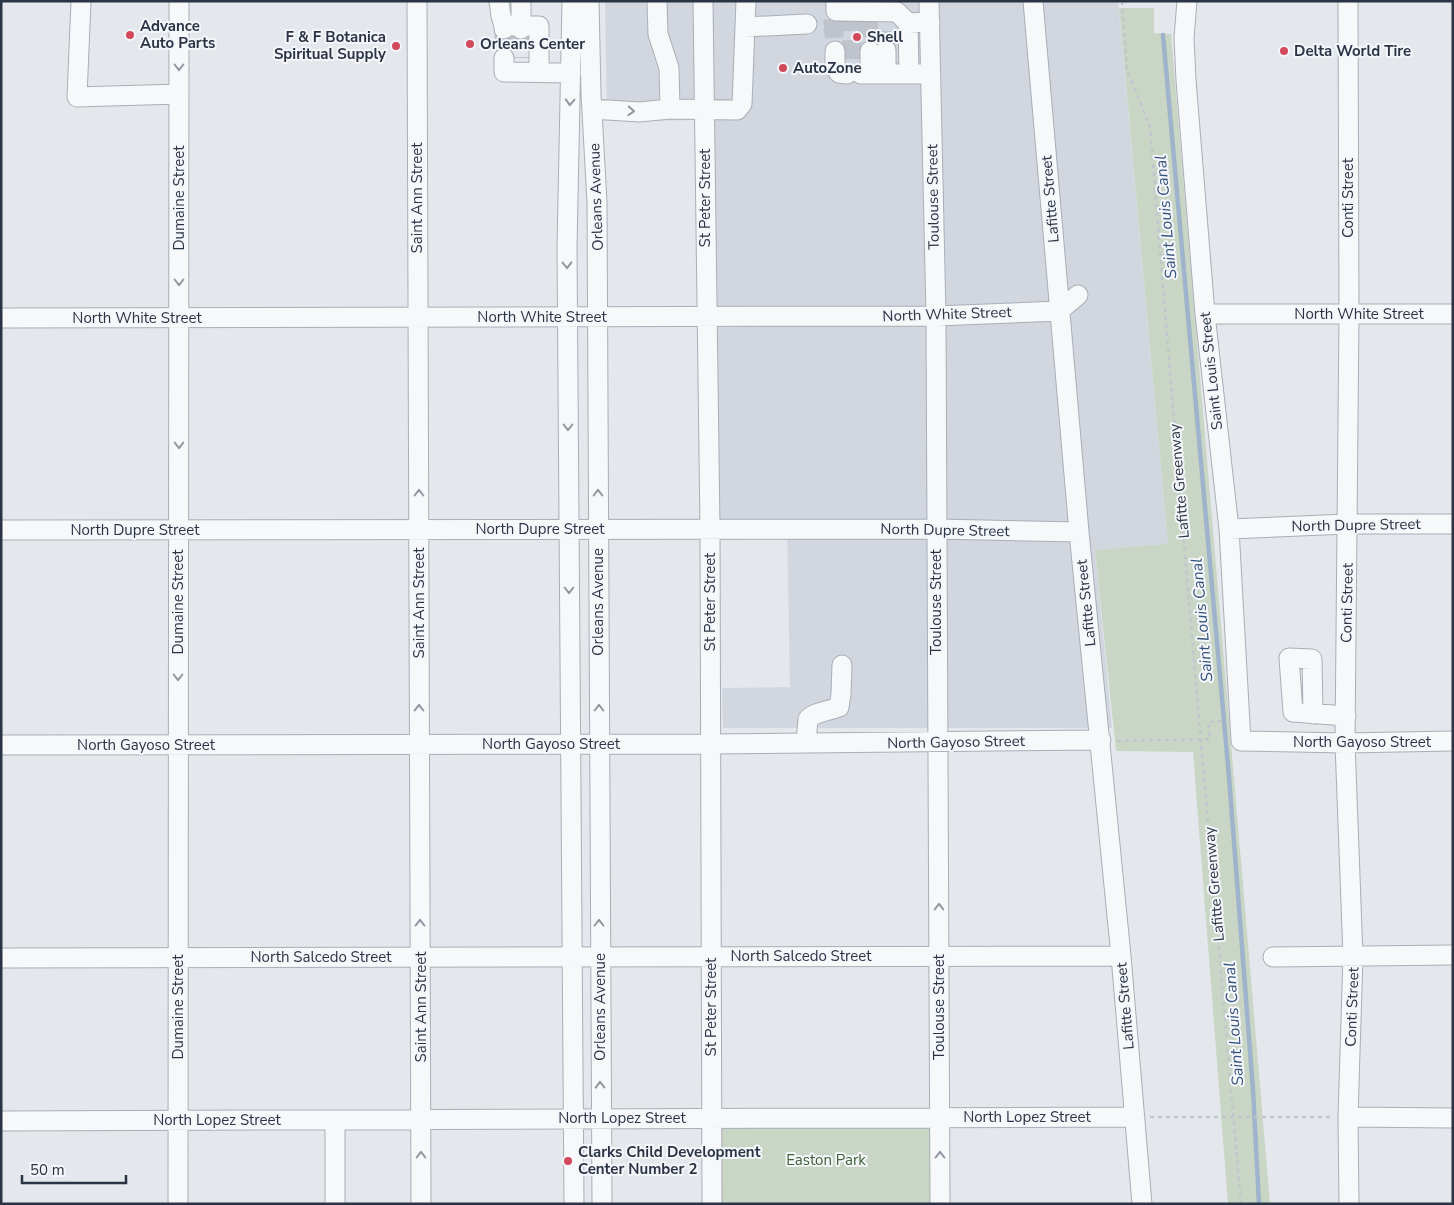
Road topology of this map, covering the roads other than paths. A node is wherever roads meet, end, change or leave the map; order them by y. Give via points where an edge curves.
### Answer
1 (81, 1) edge
2 (179, 1) edge
3 (416, 1) edge
4 (499, 1) edge
5 (521, 1) edge
6 (572, 1) edge
7 (588, 1) edge
8 (657, 1) edge
9 (704, 1) edge
10 (746, 1) edge
11 (929, 1) edge
12 (1033, 1) edge
13 (1188, 1) edge
14 (1348, 1) edge
15 (835, 10) edge
16 (878, 12) edge
17 (930, 22) junction
18 (908, 23) junction
19 (572, 24) junction
20 (807, 24) dead end
21 (518, 27) junction
22 (745, 27) junction
23 (878, 50) tunnel mouth
24 (835, 51) tunnel mouth
25 (571, 73) junction
26 (866, 74) junction
27 (909, 74) junction
28 (931, 74) junction
29 (179, 94) junction
30 (592, 109) junction
31 (670, 109) junction
32 (704, 110) junction
33 (1078, 295) dead end
34 (1059, 311) junction
35 (1205, 314) junction
36 (1349, 314) junction
37 (1453, 314) edge
38 (936, 316) junction
39 (598, 317) junction
40 (706, 317) junction
41 (1, 318) edge
42 (179, 318) junction
43 (418, 318) junction
44 (567, 318) junction
45 (1348, 524) junction
46 (1453, 524) edge
47 (569, 529) junction
48 (598, 529) junction
49 (710, 529) junction
50 (936, 529) junction
51 (1229, 529) junction
52 (1, 530) edge
53 (178, 530) junction
54 (419, 530) junction
55 (1079, 532) junction
56 (842, 665) dead end
57 (1313, 714) dead end
58 (1346, 716) junction
59 (1100, 740) junction
60 (1241, 741) joint
61 (1453, 741) edge
62 (937, 742) junction
63 (806, 743) junction
64 (1346, 743) junction
65 (420, 744) junction
66 (570, 744) junction
67 (599, 744) junction
68 (710, 744) junction
69 (1, 745) edge
70 (178, 745) junction
71 (1453, 955) edge
72 (572, 956) junction
73 (710, 956) junction
74 (939, 956) junction
75 (1121, 956) junction
76 (1353, 956) junction
77 (420, 957) junction
78 (600, 957) junction
79 (1273, 957) dead end
80 (1, 958) edge
81 (178, 958) junction
82 (939, 1117) junction
83 (1135, 1117) junction
84 (1348, 1117) junction
85 (574, 1118) junction
86 (601, 1118) junction
87 (712, 1118) junction
88 (1453, 1118) edge
89 (421, 1119) junction
90 (335, 1120) junction
91 (178, 1121) junction
92 (1, 1122) edge
93 (178, 1204) edge
94 (335, 1204) edge
95 (422, 1204) edge
96 (574, 1204) edge
97 (602, 1204) edge
98 (712, 1204) edge
99 (940, 1204) edge
100 (1142, 1204) edge
101 (1349, 1204) edge

1 - 29 street via 77,97
2 -> 29 street, Dumaine Street
3 - 43 street, Saint Ann Street
4 - 21 street via 501,16
5 - 21 street
6 - 19 street, Orleans Avenue
7 - 30 street, Orleans Avenue
8 - 31 street via 658,34 669,68
9 - 32 street, St Peter Street
10 - 22 street
11 - 17 street, Toulouse Street
12 - 34 street, Lafitte Street
13 - 35 street, Saint Louis Street via 1184,38 1186,80
14 - 36 street, Conti Street
15 - 16 street
16 - 18 street via 897,12
17 - 18 street
17 - 28 street, Toulouse Street
18 - 27 street
19 - 21 street
19 - 25 street, Orleans Avenue
20 - 22 street
21 - 25 street via 521,65
22 - 32 street via 742,104 737,110
23 - 26 street
24 - 26 street via 835,67 839,73
25 -> 44 street, Orleans Avenue
26 - 27 street
27 - 28 street
28 - 38 street, Toulouse Street
29 -> 42 street, Dumaine Street
30 -> 31 street via 639,112
30 - 39 street, Orleans Avenue via 597,192
31 - 32 street
32 - 40 street, St Peter Street
33 - 34 street
34 - 38 street, North White Street
34 - 55 street, Lafitte Street
35 - 36 street, North White Street
35 - 51 street, Saint Louis Street
36 - 37 street, North White Street
36 - 45 street, Conti Street
38 - 40 street, North White Street
38 - 50 street, Toulouse Street
39 - 40 street, North White Street
39 - 44 street, North White Street
48 -> 39 street, Orleans Avenue
40 - 49 street, St Peter Street
41 - 42 street, North White Street
42 - 43 street, North White Street
42 -> 53 street, Dumaine Street
43 - 44 street, North White Street
54 -> 43 street, Saint Ann Street
44 -> 47 street, Orleans Avenue
45 - 46 street, North Dupre Street
45 - 51 street, North Dupre Street
45 - 58 street, Conti Street
47 - 48 street, North Dupre Street
47 - 54 street, North Dupre Street
47 -> 66 street, Orleans Avenue
48 - 49 street, North Dupre Street
67 -> 48 street, Orleans Avenue
49 - 50 street, North Dupre Street
49 - 68 street, St Peter Street
50 - 55 street, North Dupre Street
50 - 62 street, Toulouse Street
51 - 60 street, Saint Louis Street
52 - 53 street, North Dupre Street
53 - 54 street, North Dupre Street
53 -> 70 street, Dumaine Street
65 -> 54 street, Saint Ann Street
55 - 59 street, Lafitte Street
56 - 63 street via 839,708 812,714 808,719
57 - 58 street
58 - 64 street, Conti Street
59 - 62 street, North Gayoso Street
59 - 75 street, Lafitte Street
60 - 64 street, North Gayoso Street
61 - 64 street, North Gayoso Street
62 - 63 street, North Gayoso Street
74 -> 62 street, Toulouse Street
63 - 68 street, North Gayoso Street
64 - 76 street, Conti Street
65 - 66 street, North Gayoso Street
65 - 70 street, North Gayoso Street
77 -> 65 street, Saint Ann Street
66 - 67 street, North Gayoso Street
66 - 72 street, Orleans Avenue
67 - 68 street, North Gayoso Street
78 -> 67 street, Orleans Avenue
68 - 73 street, St Peter Street
69 - 70 street, North Gayoso Street
70 - 81 street, Dumaine Street
71 - 76 street
72 - 77 street, North Salcedo Street
72 - 78 street, North Salcedo Street
72 - 85 street, Orleans Avenue
73 - 74 street, North Salcedo Street
73 - 78 street, North Salcedo Street
73 - 87 street, St Peter Street
74 - 75 street, North Salcedo Street
74 - 82 street, Toulouse Street
75 - 83 street, Lafitte Street
76 - 79 street
76 - 84 street, Conti Street
77 - 81 street, North Salcedo Street
77 - 89 street, Saint Ann Street
86 -> 78 street, Orleans Avenue
80 - 81 street, North Salcedo Street
81 - 91 street, Dumaine Street
82 - 83 street, North Lopez Street
82 - 87 street, North Lopez Street
99 -> 82 street, Toulouse Street
83 - 100 street, Lafitte Street
84 - 88 street
84 - 101 street, Conti Street
85 - 86 street, North Lopez Street
85 - 89 street, North Lopez Street
85 - 96 street, Orleans Avenue
86 - 87 street, North Lopez Street
86 - 97 street, Orleans Avenue
87 - 98 street, St Peter Street
89 - 90 street, North Lopez Street
95 -> 89 street, Saint Ann Street
90 - 91 street, North Lopez Street
90 - 94 street
91 - 92 street, North Lopez Street
91 - 93 street, Dumaine Street

